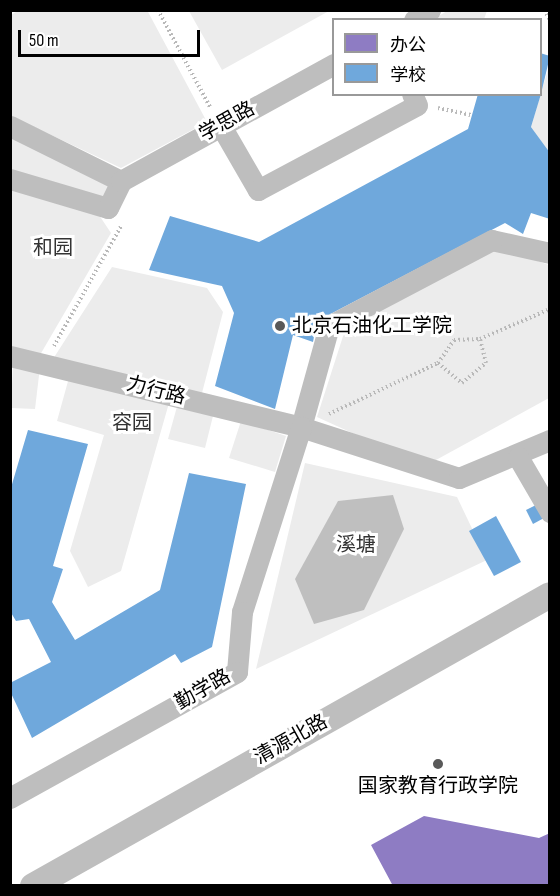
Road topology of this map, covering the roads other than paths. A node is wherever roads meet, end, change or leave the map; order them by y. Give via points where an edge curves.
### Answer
1 (430, 10) edge
2 (417, 18) edge
3 (332, 65) edge
4 (415, 100) edge
5 (10, 126) edge
6 (221, 126) junction
7 (10, 179) edge
8 (121, 181) junction
9 (549, 254) edge
10 (10, 356) edge
11 (302, 427) junction
12 (549, 440) edge
13 (518, 457) junction
14 (549, 512) edge
15 (549, 595) edge
16 (10, 798) edge
17 (33, 885) edge

1 - 2 street
3 - 6 street, 学思路
4 - 6 street via 258,190
5 - 8 street
6 - 8 street, 学思路
7 - 8 street via 108,208
9 - 11 street via 492,240 328,326
10 - 11 street, 力行路
11 - 13 street, 力行路 via 459,478
11 - 16 street, 勤学路 via 242,612 237,672
12 - 13 street, 力行路
13 - 14 street
15 - 17 street, 清源北路

